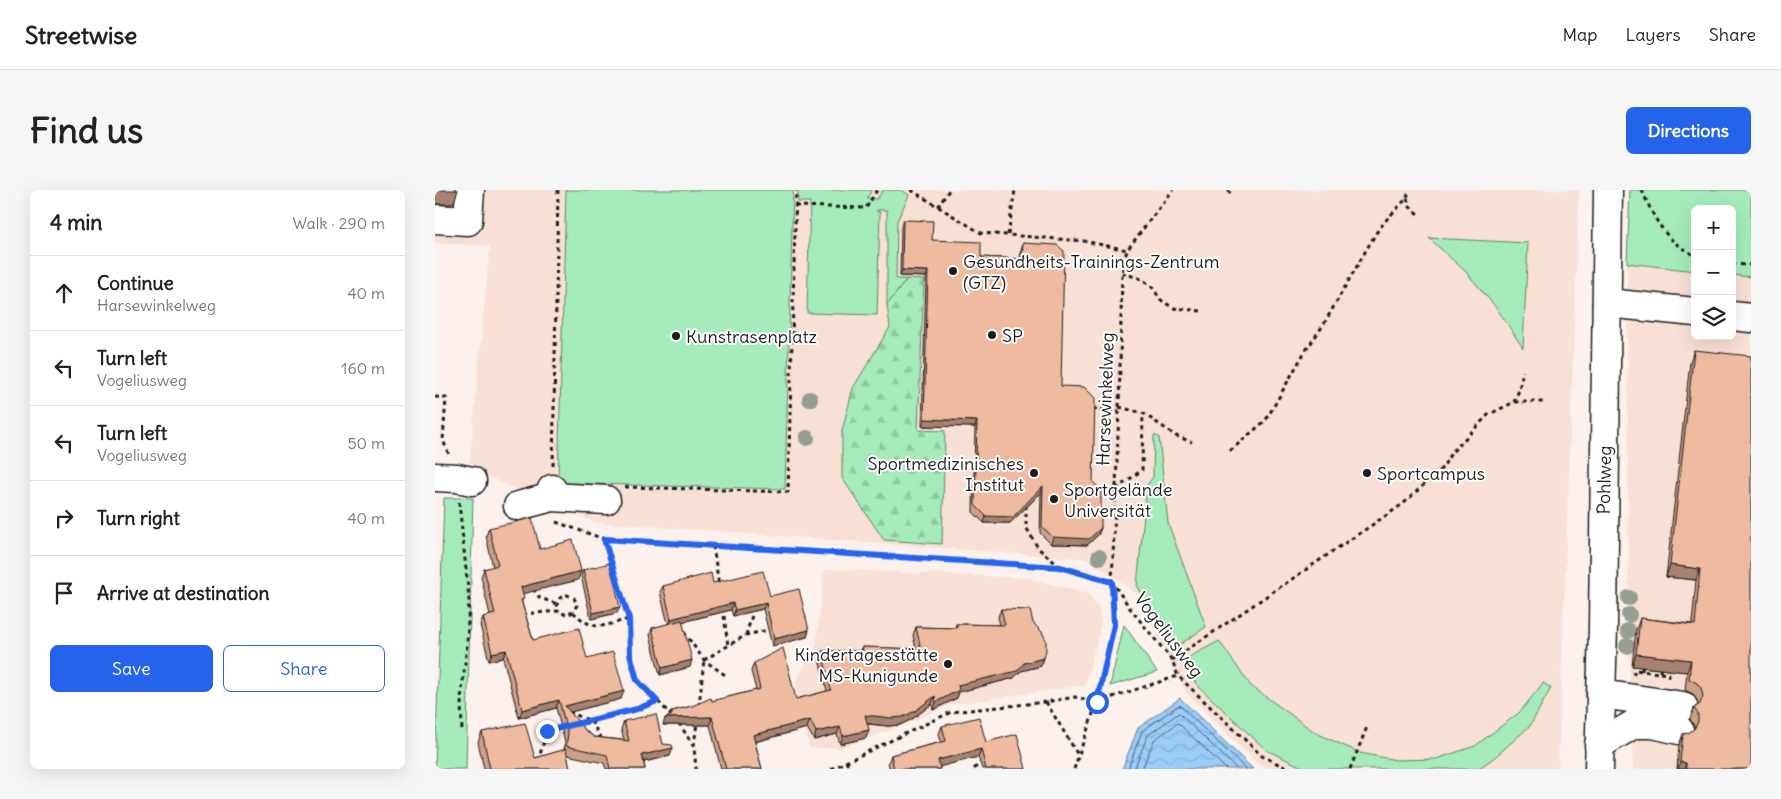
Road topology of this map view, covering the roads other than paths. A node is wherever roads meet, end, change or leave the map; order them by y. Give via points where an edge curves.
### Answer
1 (470, 190) edge
2 (1607, 190) edge
3 (435, 219) edge
4 (1607, 303) junction
5 (1691, 312) edge
6 (1736, 316) edge
7 (1751, 318) edge
8 (613, 493) road end
9 (518, 506) dead end
10 (1601, 694) junction
11 (1599, 757) edge

1 - 3 street via 467,221
2 - 4 street, Pohlweg
4 - 5 street
4 - 10 street, Pohlweg
6 - 7 street
8 - 9 street via 552,493
10 - 11 street, Pohlweg
10 - 11 street via 1681,718 1634,724

